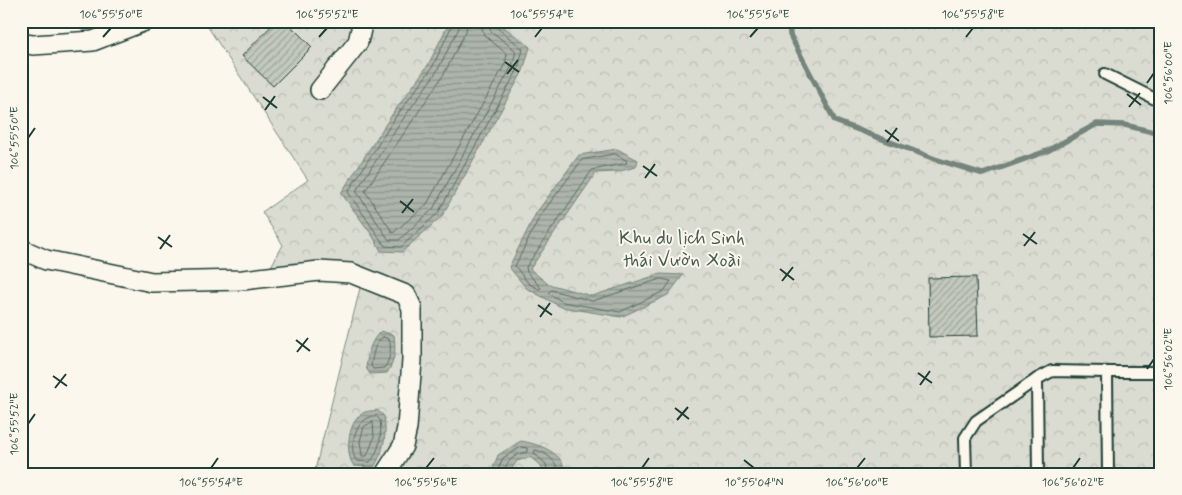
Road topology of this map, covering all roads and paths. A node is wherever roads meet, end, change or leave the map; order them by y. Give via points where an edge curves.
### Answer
1 (145, 21) edge
2 (359, 21) edge
3 (21, 43) edge
4 (1105, 74) dead end
5 (320, 90) dead end
6 (1161, 102) edge
7 (21, 249) edge
8 (1107, 372) junction
9 (1161, 372) edge
10 (1037, 379) junction
11 (385, 474) edge
12 (966, 474) edge
13 (1038, 474) edge
14 (1108, 474) edge

1 - 3 street via 93,41
2 - 5 street via 362,25 358,42
4 - 6 lane
7 - 11 street via 46,260 152,282 243,280 320,271 351,273 406,295 412,308 407,428 403,446
8 - 9 lane
8 - 10 lane via 1052,370
8 - 14 lane
10 - 12 lane via 976,421 965,438
10 - 13 lane

